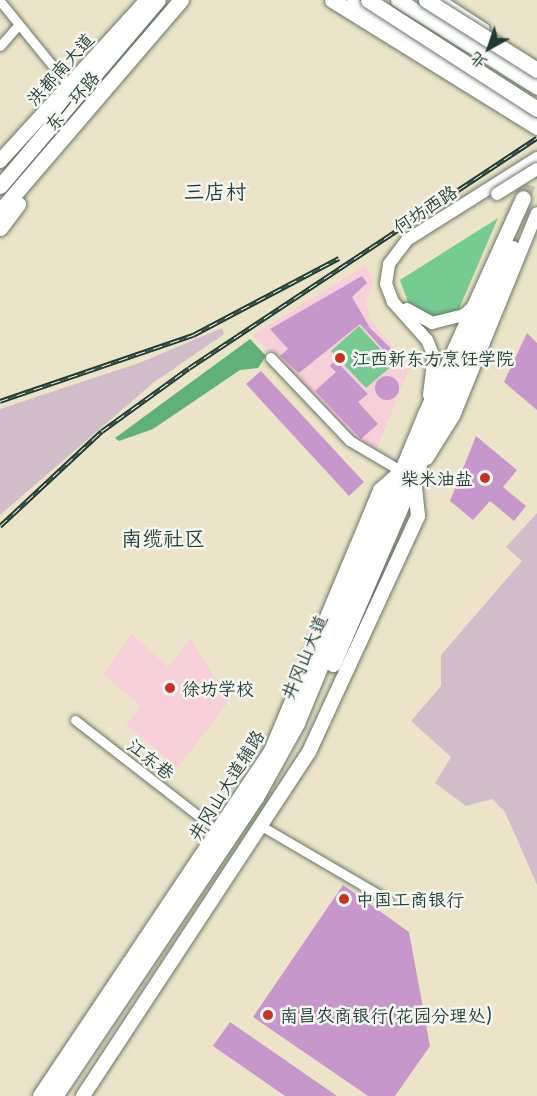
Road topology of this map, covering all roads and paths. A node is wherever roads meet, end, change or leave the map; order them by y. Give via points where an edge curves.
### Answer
1 (147, 0) edge
2 (158, 0) edge
3 (176, 0) edge
4 (181, 0) edge
5 (194, 0) edge
6 (332, 0) edge
7 (351, 0) edge
8 (368, 0) edge
9 (378, 0) edge
10 (398, 0) edge
11 (426, 0) edge
12 (433, 0) edge
13 (442, 0) edge
14 (0, 1) edge
15 (172, 16) junction
16 (18, 25) junction
17 (0, 46) edge
18 (535, 71) edge
19 (69, 86) junction
20 (537, 87) edge
21 (537, 106) edge
22 (537, 127) edge
23 (65, 138) junction
24 (30, 150) junction
25 (537, 159) edge
26 (0, 161) edge
27 (537, 169) edge
28 (0, 179) edge
29 (0, 186) edge
30 (498, 189) junction
31 (0, 204) edge
32 (530, 204) edge
33 (0, 211) edge
34 (537, 227) edge
35 (0, 228) edge
36 (522, 246) junction
37 (390, 283) junction
38 (475, 305) junction
39 (271, 358) dead end
40 (425, 414) junction
41 (407, 475) junction
42 (75, 720) dead end
43 (209, 824) dead end
44 (262, 827) junction
45 (388, 900) dead end
46 (40, 1096) edge
47 (55, 1096) edge
48 (64, 1096) edge
49 (83, 1096) edge

1 - 19 main road, 洪都南大道
2 - 24 highway, 东一环路
3 - 31 main road
4 - 15 highway
5 - 15 highway
6 - 22 highway
7 - 21 street via 531,115
8 - 21 highway, bridge
9 - 21 street
10 - 20 highway
11 - 18 highway, bridge
12 - 18 street
13 - 18 street via 526,56
14 - 16 street
15 - 23 highway, 东一环路
16 - 17 street
16 - 19 street
19 - 26 main road, 洪都南大道
23 - 33 highway, 东一环路
23 - 35 highway
24 - 28 main road
24 - 29 highway, 东一环路
25 - 30 main road, 何坊西路
27 - 30 main road, 何坊西路, bridge
30 - 37 main road, 何坊西路 via 426,236 393,263
32 - 36 main road
32 - 38 highway, 井冈山大道
32 - 41 highway, 井冈山大道
34 - 36 main road
36 - 41 main road via 454,416
37 - 38 main road via 408,310 432,322 457,318
37 - 40 main road via 434,357
38 - 40 highway, 井冈山大道
39 - 41 street via 350,441
40 - 41 highway, 井冈山大道
41 - 44 main road via 418,516 309,752
41 - 46 main road, 井冈山大道辅路 via 380,490 265,761
41 - 47 highway, 井冈山大道 via 297,723 256,797
41 - 48 highway, 井冈山大道 via 303,732 264,802
42 - 43 street, 江东巷
44 - 45 street
44 - 49 main road

